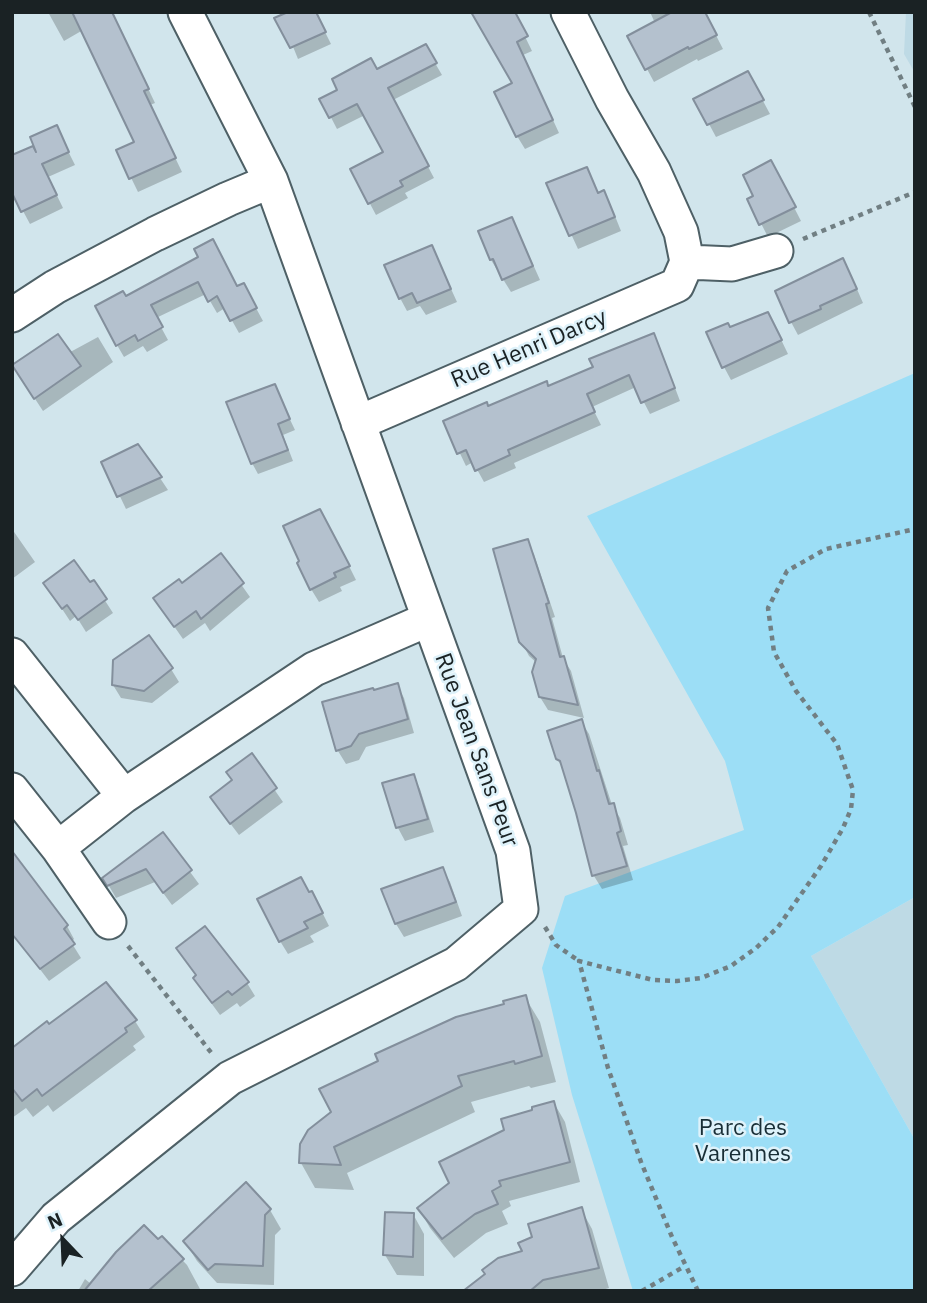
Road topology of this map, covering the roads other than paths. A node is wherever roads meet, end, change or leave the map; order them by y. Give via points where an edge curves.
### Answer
1 (185, 12) edge
2 (568, 12) edge
3 (271, 181) junction
4 (776, 251) road end
5 (687, 262) junction
6 (12, 315) edge
7 (358, 423) junction
8 (429, 619) junction
9 (12, 654) edge
10 (12, 790) edge
11 (124, 796) junction
12 (58, 848) junction
13 (109, 922) road end
14 (12, 1269) edge

1 - 3 street, Rue Jean Sans Peur
2 - 5 street via 654,172 681,232
3 - 6 street via 155,234
3 - 7 street, Rue Jean Sans Peur
4 - 5 street via 732,264
5 - 7 street, Rue Henri Darcy via 677,285
7 - 8 street, Rue Jean Sans Peur
8 - 11 street via 314,669
8 - 14 street, Rue Jean Sans Peur via 513,851 521,909 456,964 230,1078 56,1219
9 - 11 street
10 - 12 street
11 - 12 street
12 - 13 street

